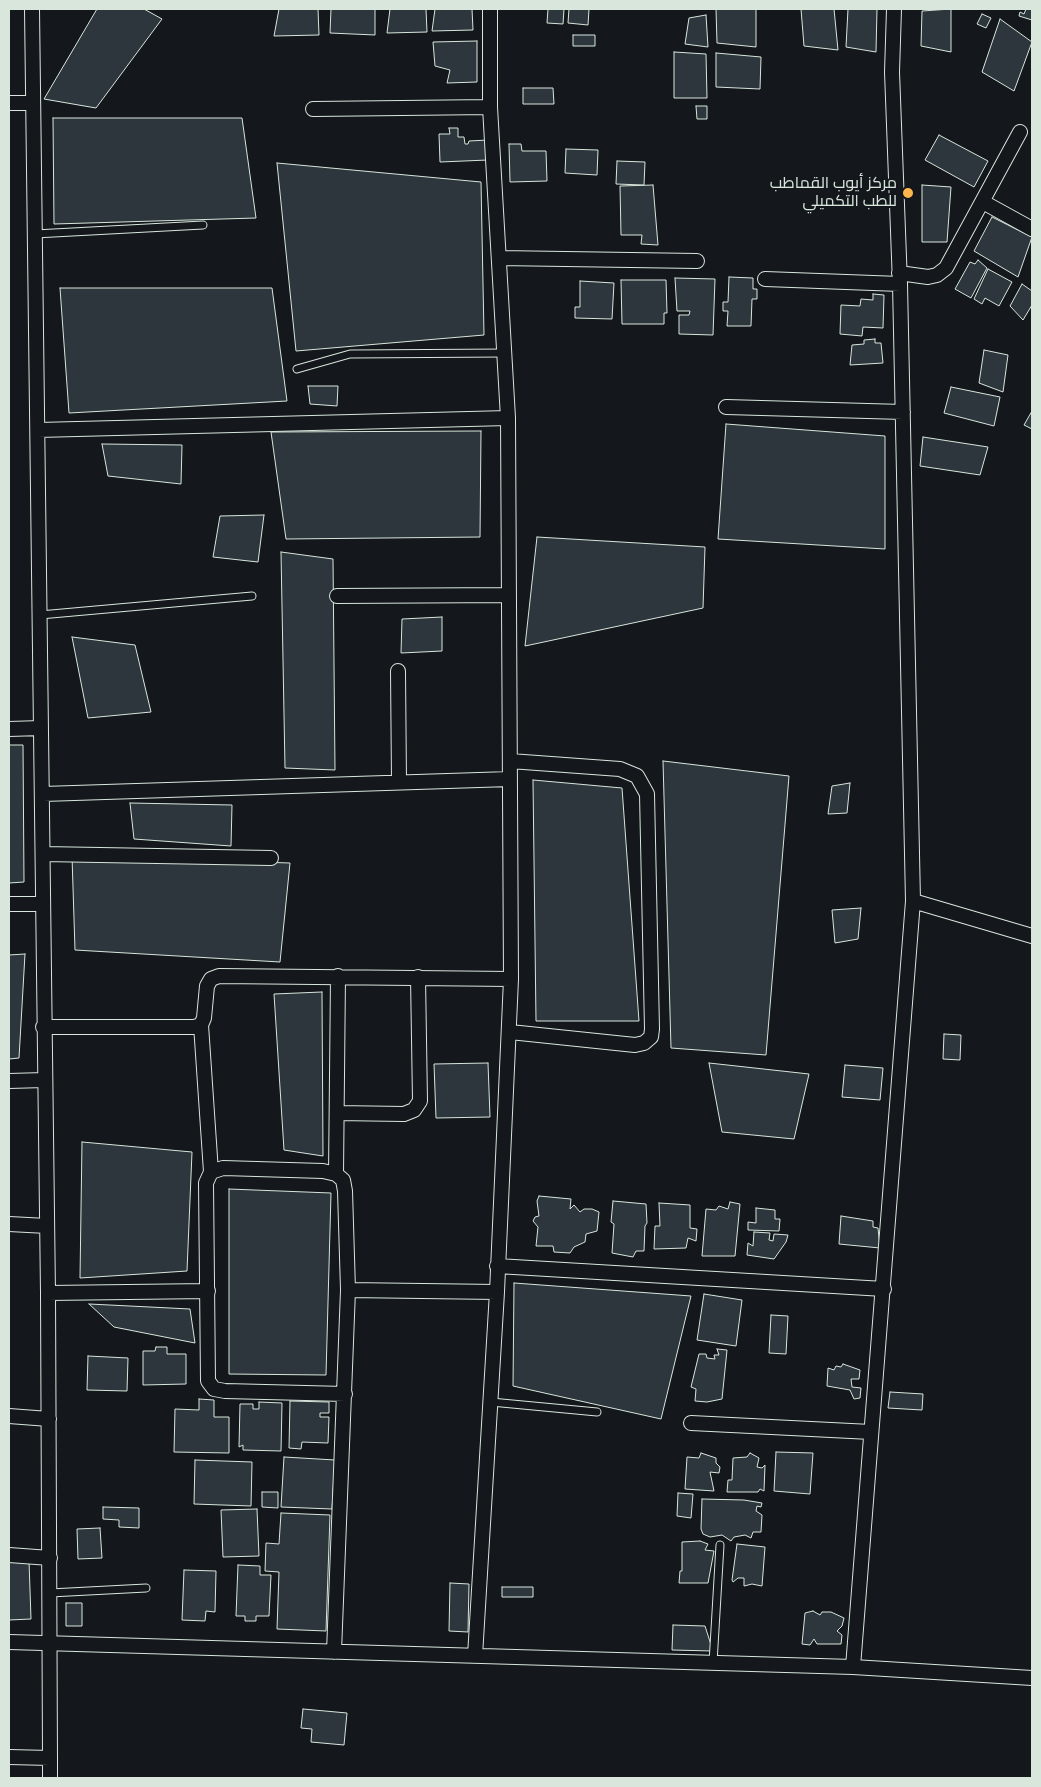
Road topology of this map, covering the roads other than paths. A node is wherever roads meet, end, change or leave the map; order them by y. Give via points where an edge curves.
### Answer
1 (32, 9) edge
2 (490, 9) edge
3 (894, 9) edge
4 (9, 103) edge
5 (33, 103) junction
6 (490, 107) junction
7 (313, 109) dead end
8 (1020, 132) dead end
9 (983, 202) junction
10 (204, 225) dead end
11 (1032, 229) edge
12 (35, 234) junction
13 (499, 258) junction
14 (697, 261) dead end
15 (765, 279) dead end
16 (900, 279) junction
17 (505, 353) junction
18 (297, 369) dead end
19 (726, 407) dead end
20 (903, 412) junction
21 (508, 418) junction
22 (38, 430) junction
23 (508, 595) junction
24 (252, 596) dead end
25 (337, 596) dead end
26 (40, 615) junction
27 (398, 670) dead end
28 (41, 728) junction
29 (9, 729) edge
30 (510, 761) junction
31 (510, 779) junction
32 (399, 782) junction
33 (43, 794) junction
34 (43, 854) junction
35 (271, 858) dead end
36 (913, 901) junction
37 (9, 904) edge
38 (42, 904) junction
39 (1032, 936) edge
40 (338, 976) junction
41 (418, 978) junction
42 (511, 979) junction
43 (201, 1025) junction
44 (43, 1027) junction
45 (510, 1032) junction
46 (9, 1080) edge
47 (44, 1080) junction
48 (337, 1113) junction
49 (211, 1172) junction
50 (336, 1174) junction
51 (9, 1224) edge
52 (47, 1226) junction
53 (497, 1266) junction
54 (884, 1289) junction
55 (348, 1290) junction
56 (208, 1291) junction
57 (48, 1292) junction
58 (497, 1292) junction
59 (345, 1394) junction
60 (490, 1402) junction
61 (597, 1412) dead end
62 (9, 1416) edge
63 (49, 1420) junction
64 (690, 1423) dead end
65 (871, 1432) junction
66 (720, 1546) dead end
67 (9, 1556) edge
68 (50, 1558) junction
69 (146, 1588) dead end
70 (50, 1593) junction
71 (9, 1642) edge
72 (50, 1643) junction
73 (334, 1652) junction
74 (475, 1656) junction
75 (713, 1663) junction
76 (853, 1667) junction
77 (1032, 1678) edge
78 (9, 1757) edge
79 (50, 1758) junction
80 (50, 1778) edge

1 - 5 street
2 - 6 street
3 - 16 street via 892,72
4 - 5 street
5 - 12 street
6 - 7 street
6 - 13 street
8 - 9 street
9 - 11 street
9 - 16 street via 946,268 928,277
10 - 12 lane
12 - 22 street
13 - 14 street
13 - 17 street
15 - 16 street
16 - 20 street
17 - 18 lane via 350,354
17 - 21 street
19 - 20 street
20 - 36 street
21 - 22 street
21 - 23 street
22 - 26 street
23 - 25 street
23 - 30 street
24 - 26 lane
26 - 28 street
27 - 32 street
28 - 29 street
28 - 33 street
30 - 31 street
30 - 45 street via 620,768 637,776 647,794 652,1029 651,1037 635,1045
31 - 32 street
31 - 42 street
32 - 33 street
33 - 34 street
34 - 35 street
34 - 38 street
36 - 39 street
36 - 54 street
37 - 38 street
38 - 44 street
40 - 41 street
40 - 43 street via 219,976 211,979 207,986
40 - 48 street
41 - 42 street
41 - 48 street via 420,1101 414,1110 404,1114
42 - 45 street
43 - 44 street
43 - 49 street
44 - 47 street
45 - 53 street
46 - 47 street
47 - 52 street
48 - 50 street
49 - 50 street via 223,1168
49 - 56 street via 206,1182
50 - 55 street via 343,1180 345,1191
51 - 52 street
52 - 57 street
53 - 54 street
53 - 58 street
54 - 65 street
55 - 58 street
55 - 59 street
56 - 57 street
56 - 59 street via 208,1381 214,1389 225,1392
57 - 63 street
58 - 60 street
59 - 73 street
60 - 61 lane
60 - 74 street
62 - 63 street
63 - 68 street
64 - 65 street
65 - 76 street
66 - 75 lane
67 - 68 street
68 - 70 street
69 - 70 lane
70 - 72 street
71 - 72 street
72 - 73 street
72 - 79 street
73 - 74 street
74 - 75 street
75 - 76 street
76 - 77 street
78 - 79 street
79 - 80 street

